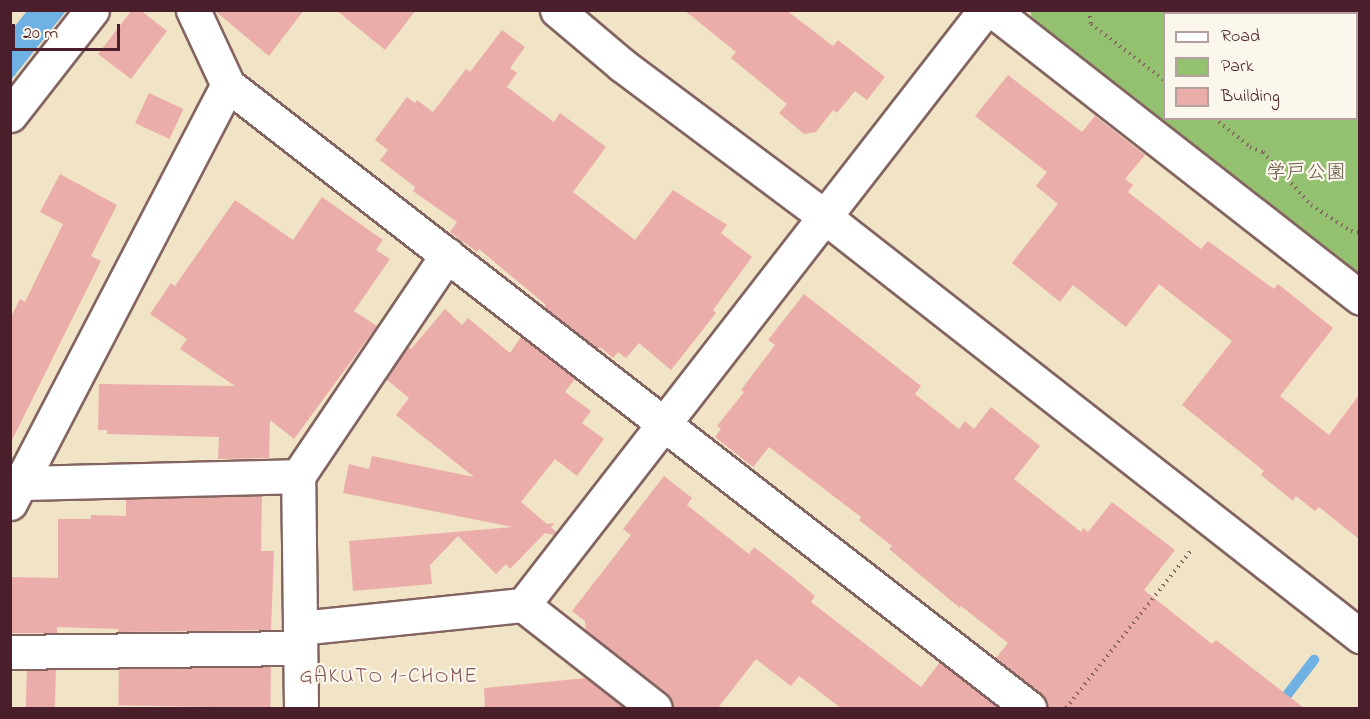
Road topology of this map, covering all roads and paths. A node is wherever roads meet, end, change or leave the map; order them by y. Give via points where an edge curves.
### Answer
1 (92, 10) edge
2 (193, 10) edge
3 (557, 10) edge
4 (986, 10) edge
5 (992, 10) edge
6 (1089, 10) edge
7 (1163, 80) edge
8 (228, 85) junction
9 (10, 115) edge
10 (1216, 120) edge
11 (825, 217) junction
12 (1359, 233) edge
13 (447, 255) junction
14 (1359, 297) edge
15 (663, 424) junction
16 (298, 476) junction
17 (16, 493) edge
18 (1214, 521) junction
19 (523, 605) junction
20 (1359, 636) edge
21 (300, 638) junction
22 (10, 652) edge
23 (301, 708) edge
24 (655, 708) edge
25 (1029, 708) edge
26 (1066, 708) edge

1 - 9 street
2 - 8 street
3 - 11 street via 622,65
4 - 11 street
5 - 14 street
6 - 7 path via 1091,24
8 - 13 street
8 - 17 street
10 - 12 path via 1250,147 1263,152 1311,205
11 - 15 street
11 - 18 street
13 - 15 street
13 - 16 street
15 - 19 street
15 - 25 street
16 - 17 street
16 - 21 street
18 - 20 street
18 - 26 path
19 - 21 street
19 - 24 street
21 - 22 street
21 - 23 street

